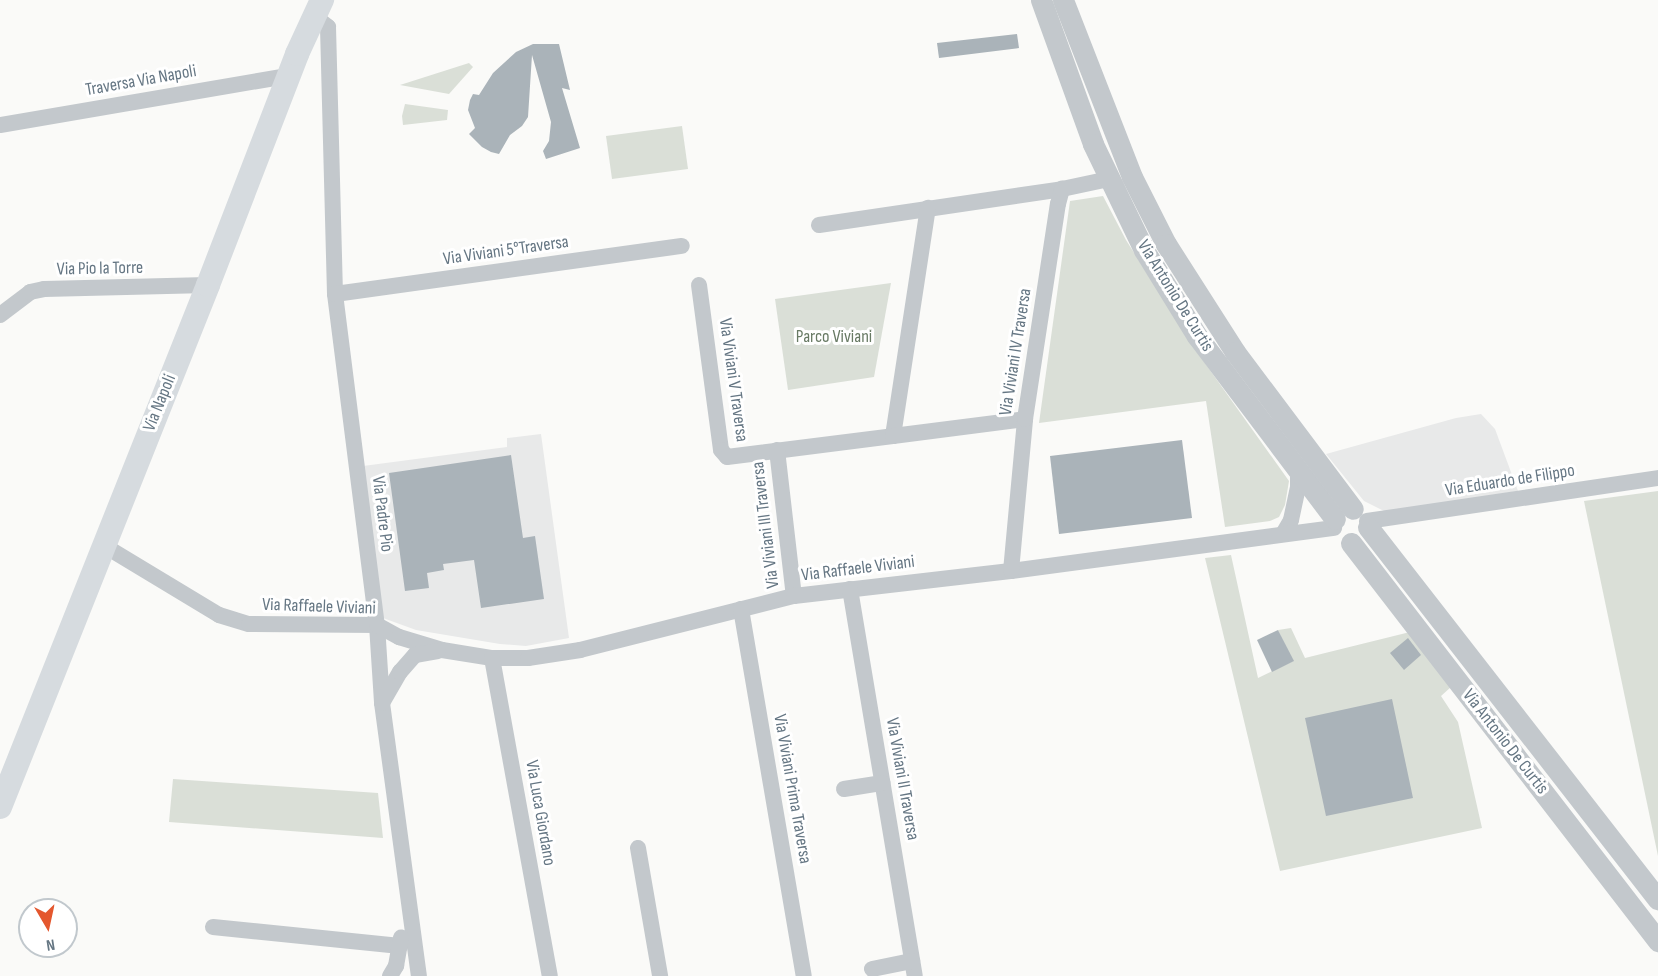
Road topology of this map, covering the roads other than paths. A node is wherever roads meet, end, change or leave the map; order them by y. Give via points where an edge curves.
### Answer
1 (1041, 0) edge
2 (1063, 0) edge
3 (318, 8) edge
4 (1069, 44) junction
5 (329, 56) junction
6 (293, 65) junction
7 (0, 125) edge
8 (1109, 179) junction
9 (1062, 189) junction
10 (928, 208) junction
11 (819, 225) dead end
12 (682, 246) dead end
13 (208, 285) junction
14 (699, 285) dead end
15 (335, 294) junction
16 (0, 315) edge
17 (1025, 419) junction
18 (893, 436) junction
19 (777, 450) junction
20 (1298, 469) junction
21 (1658, 478) edge
22 (1352, 521) junction
23 (1283, 534) junction
24 (103, 545) junction
25 (1011, 571) junction
26 (850, 589) junction
27 (794, 596) junction
28 (741, 609) junction
29 (377, 625) junction
30 (442, 650) junction
31 (492, 658) junction
32 (382, 703) junction
33 (883, 783) junction
34 (844, 789) dead end
35 (0, 807) edge
36 (638, 848) dead end
37 (408, 898) junction
38 (1658, 900) edge
39 (213, 927) dead end
40 (1658, 941) edge
41 (400, 946) junction
42 (914, 968) edge
43 (872, 969) dead end
44 (390, 976) edge
45 (419, 976) edge
46 (550, 976) edge
47 (660, 976) edge
48 (804, 976) edge

1 - 4 street, Via Antonio De Curtis
2 - 4 street, Via Antonio De Curtis
3 - 5 street, Via Padre Pio via 328,27
3 - 6 main road, Via Napoli
4 - 8 street, Via Antonio De Curtis
4 - 22 street, Via Antonio De Curtis via 1166,244
5 - 6 street via 320,49 308,48
5 - 15 street, Via Padre Pio
6 - 7 street, Traversa Via Napoli
6 - 13 main road, Via Napoli
8 - 9 street
8 - 20 street, Via Antonio De Curtis via 1144,250 1197,336
9 - 10 street
9 - 17 street, Via Viviani IV Traversa
10 - 11 street
10 - 18 street
12 - 15 street, Via Viviani 5°Traversa
13 - 16 street, Via Pio la Torre via 30,292
13 - 24 main road, Via Napoli
14 - 19 street, Via Viviani V Traversa via 721,450 726,457
15 - 29 street, Via Padre Pio
17 - 18 street, Via Viviani V Traversa
17 - 25 street, Via Viviani IV Traversa
18 - 19 street, Via Viviani V Traversa
19 - 27 street, Via Viviani III Traversa
20 - 22 street, Via Antonio De Curtis
20 - 23 street via 1299,488
21 - 22 street, Via Eduardo de Filippo
22 - 23 street, Via Raffaele Viviani
22 - 38 street, Via Antonio De Curtis
22 - 40 street, Via Antonio De Curtis via 1340,538 1351,543
23 - 25 street, Via Raffaele Viviani
24 - 29 street, Via Raffaele Viviani via 219,615 249,624
24 - 35 main road, Via Napoli
25 - 26 street, Via Raffaele Viviani
26 - 27 street, Via Raffaele Viviani
26 - 33 street, Via Viviani II Traversa
27 - 28 street, Via Raffaele Viviani
28 - 31 street, Via Raffaele Viviani via 580,650 528,658
28 - 48 street, Via Viviani Prima Traversa
29 - 30 street, Via Raffaele Viviani via 399,637
29 - 32 street, Via Padre Pio
30 - 31 street, Via Raffaele Viviani
30 - 32 street, Via Raffaele Viviani via 415,655
31 - 46 street, Via Luca Giordano
32 - 37 street, Via Padre Pio
33 - 34 street
33 - 42 street, Via Viviani II Traversa
36 - 47 street
37 - 41 street
37 - 45 street, Via Padre Pio
39 - 41 street
41 - 44 street
42 - 43 street

